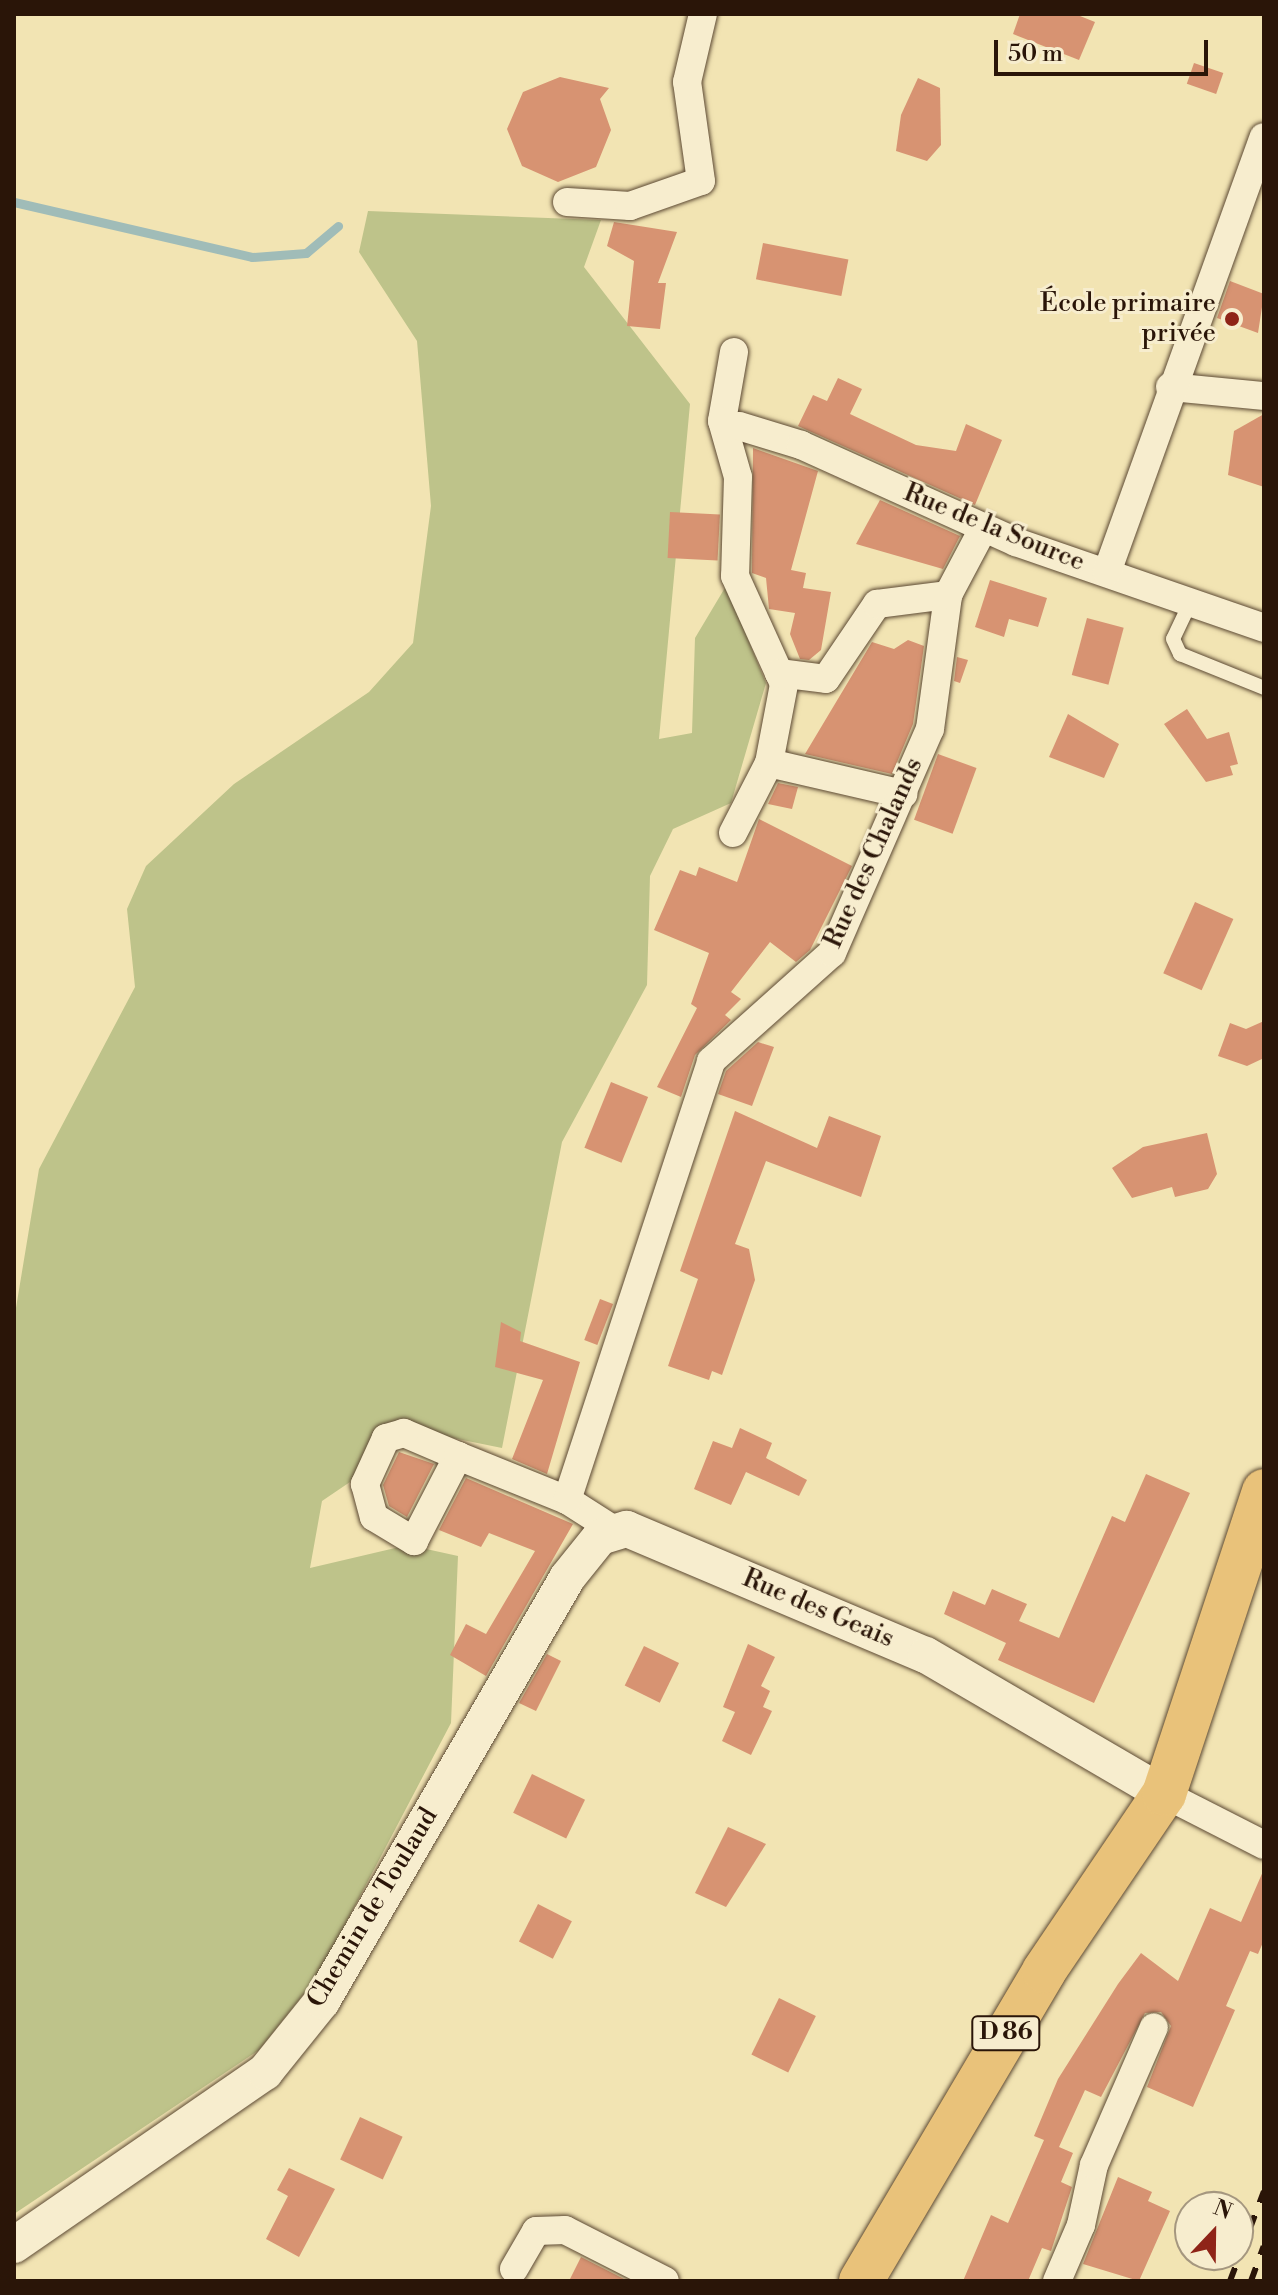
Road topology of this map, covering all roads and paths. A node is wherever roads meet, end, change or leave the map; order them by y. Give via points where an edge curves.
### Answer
1 (703, 14) edge
2 (1264, 137) edge
3 (567, 202) dead end
4 (734, 352) dead end
5 (1170, 387) junction
6 (1264, 396) edge
7 (726, 428) junction
8 (984, 527) junction
9 (1107, 572) junction
10 (948, 595) junction
11 (1192, 599) junction
12 (1264, 628) edge
13 (779, 673) junction
14 (1264, 688) edge
15 (769, 763) junction
16 (903, 794) junction
17 (733, 833) dead end
18 (458, 1456) dead end
19 (1264, 1491) edge
20 (567, 1500) junction
21 (617, 1532) junction
22 (1164, 1794) junction
23 (1264, 1845) edge
24 (1154, 2027) dead end
25 (14, 2245) edge
26 (514, 2269) dead end
27 (657, 2279) edge
28 (861, 2281) edge
29 (1057, 2281) edge

1 - 3 street via 687,82 701,181 630,206
2 - 5 street
4 - 7 street
5 - 6 street
5 - 9 street
7 - 8 street, Rue de la Source via 801,445
7 - 13 street via 738,477 735,576
8 - 9 street, Rue de la Source
8 - 10 street, Rue des Chalands
9 - 11 street, Rue de la Source
10 - 13 street via 877,604 826,679
10 - 16 street, Rue des Chalands via 930,729
11 - 12 street, Rue de la Source
11 - 14 lane via 1173,639 1180,654
13 - 15 street via 784,684
15 - 16 street
15 - 17 street
16 - 20 street, Rue des Chalands via 832,953 711,1061
18 - 20 street, Rue des Geais
19 - 22 main road, D 86
20 - 21 street, Rue des Geais
21 - 22 street, Rue des Geais via 627,1529 926,1655
21 - 25 street, Chemin de Toulaud via 600,1537 567,1578 322,2001 265,2072
22 - 23 street
22 - 28 main road, D 86 via 1044,1971
24 - 29 street via 1094,2165 1081,2225
26 - 27 street via 536,2231 565,2230

